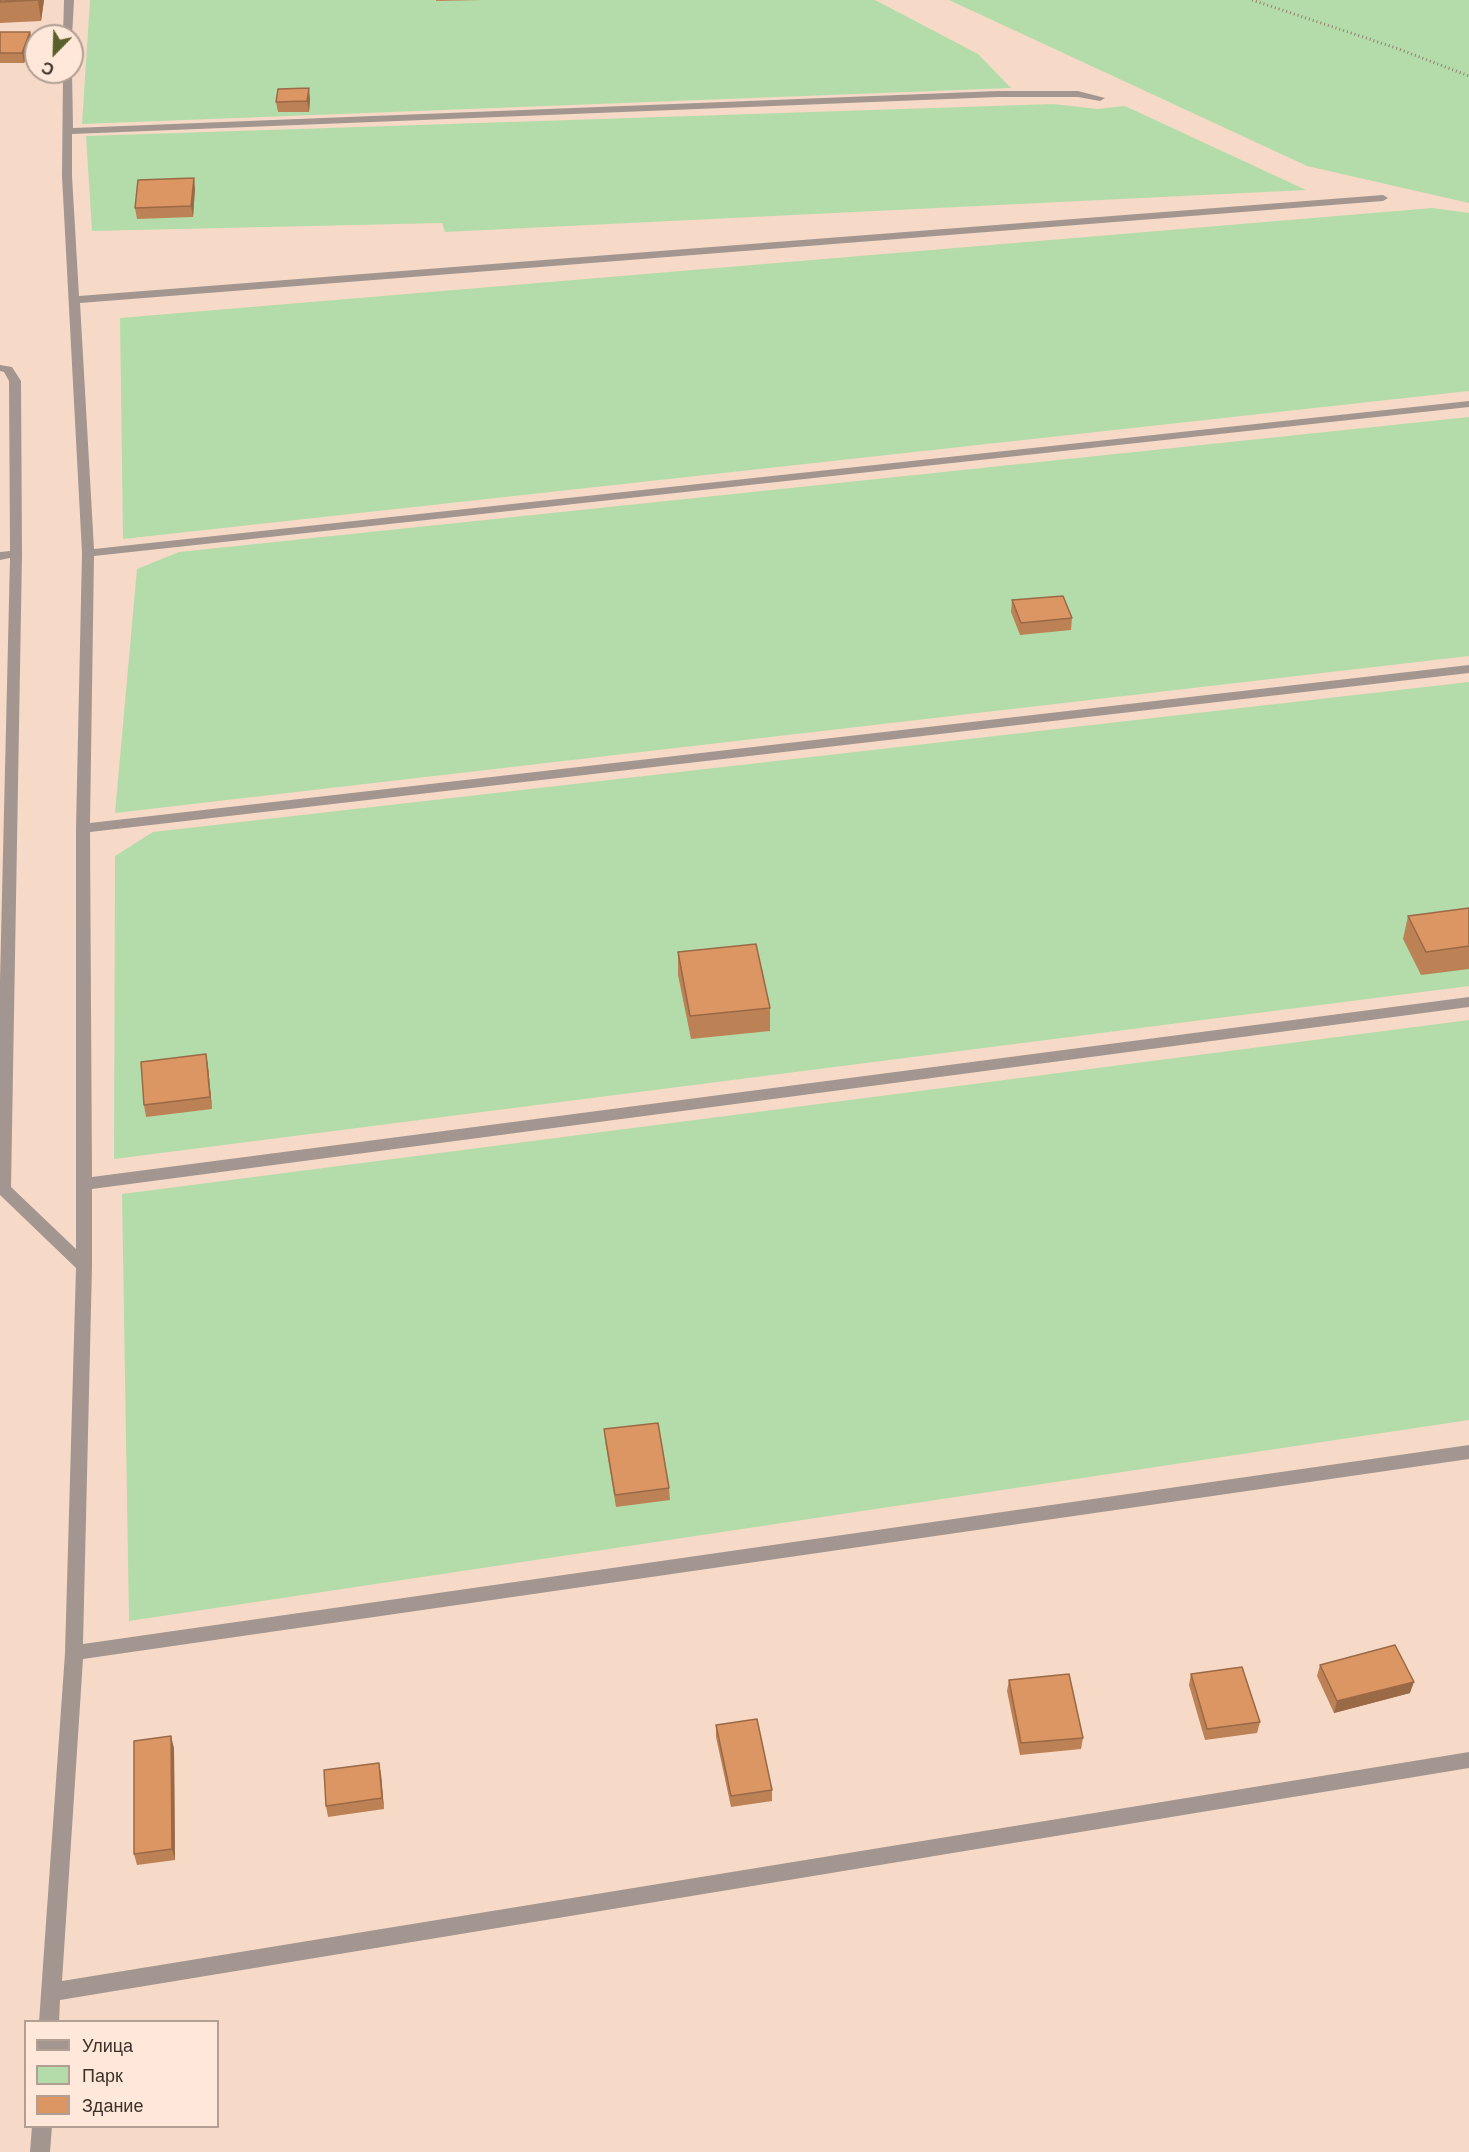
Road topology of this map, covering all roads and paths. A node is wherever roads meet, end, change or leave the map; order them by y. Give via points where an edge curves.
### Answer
1 (69, 0) edge
2 (1252, 0) edge
3 (68, 24) edge
4 (1469, 76) edge
5 (68, 84) edge
6 (1100, 98) dead end
7 (67, 131) junction
8 (1383, 198) dead end
9 (74, 300) junction
10 (0, 368) edge
11 (1469, 404) edge
12 (88, 553) junction
13 (16, 554) junction
14 (0, 556) edge
15 (1469, 669) edge
16 (83, 828) junction
17 (1469, 1002) edge
18 (85, 1184) junction
19 (1, 1187) edge
20 (84, 1266) junction
21 (1469, 1452) edge
22 (74, 1653) junction
23 (1469, 1760) edge
24 (52, 1992) junction
25 (49, 2020) edge
26 (42, 2128) edge
27 (40, 2152) edge

1 - 3 street
2 - 4 path
5 - 7 street
6 - 7 street via 1078,94 998,94
7 - 9 street
8 - 9 street
9 - 12 street
10 - 13 street via 8,369 15,381
11 - 12 street
12 - 16 street
13 - 14 street
13 - 19 street
15 - 16 street
16 - 18 street
17 - 18 street
18 - 20 street
19 - 20 street
20 - 22 street
21 - 22 street
22 - 24 street
23 - 24 street
24 - 25 street
26 - 27 street

